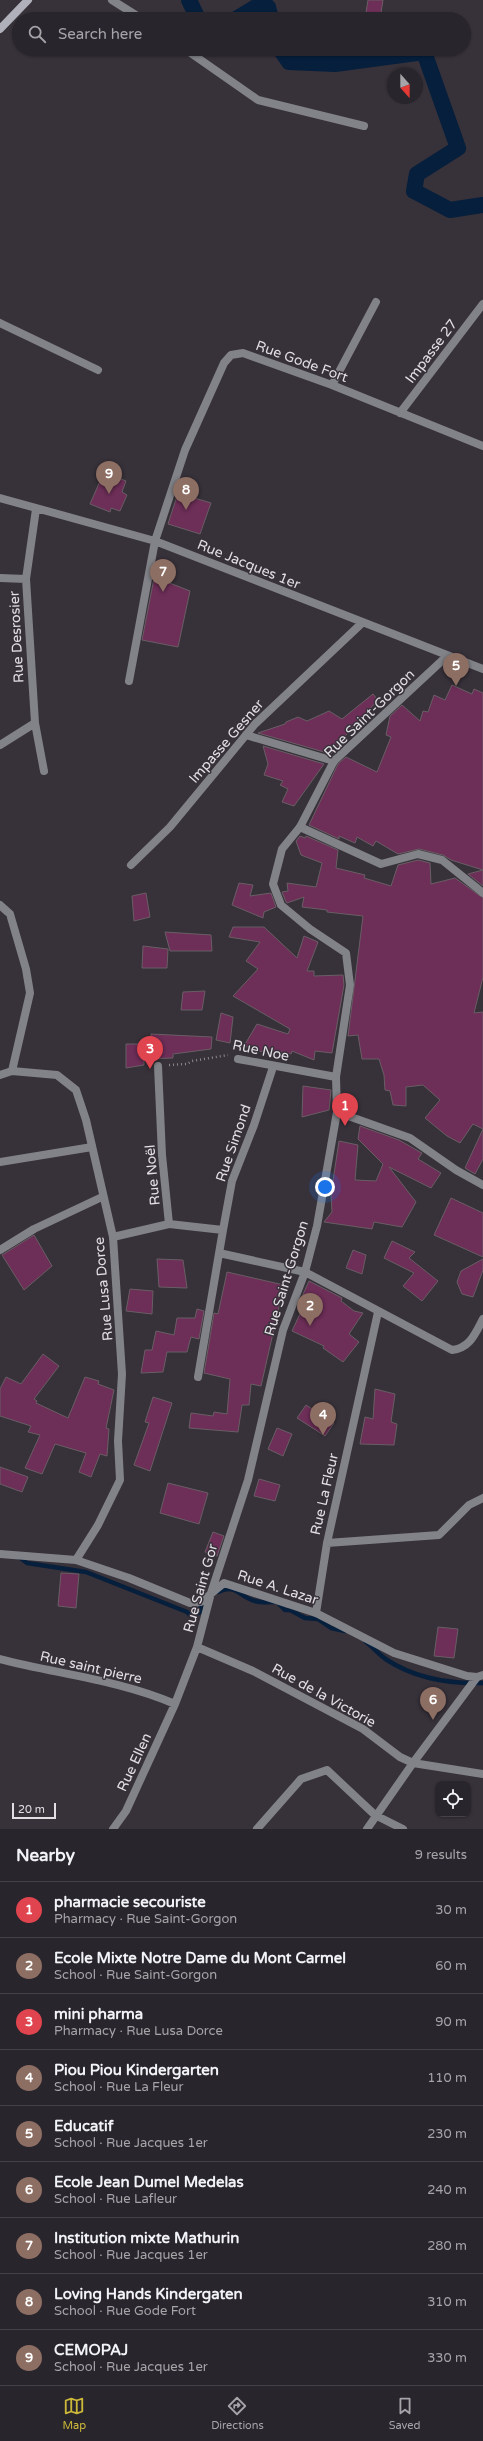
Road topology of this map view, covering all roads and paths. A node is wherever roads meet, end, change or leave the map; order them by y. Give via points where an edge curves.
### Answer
1 (28, 0) edge
2 (112, 0) edge
3 (16, 12) edge
4 (131, 12) edge
5 (12, 17) edge
6 (0, 29) edge
7 (195, 56) edge
8 (364, 126) dead end
9 (376, 302) dead end
10 (483, 304) edge
11 (0, 323) edge
12 (98, 370) dead end
13 (332, 385) junction
14 (400, 413) junction
15 (483, 446) edge
16 (0, 498) edge
17 (36, 509) junction
18 (155, 541) junction
19 (0, 578) edge
20 (26, 579) junction
21 (362, 623) junction
22 (447, 656) junction
23 (483, 669) edge
24 (129, 681) dead end
25 (34, 723) junction
26 (246, 735) junction
27 (0, 745) edge
28 (334, 760) junction
29 (44, 771) dead end
30 (300, 827) junction
31 (131, 865) dead end
32 (483, 893) edge
33 (0, 904) edge
34 (238, 1060) joint
35 (158, 1066) joint
36 (273, 1066) junction
37 (12, 1071) junction
38 (0, 1075) edge
39 (336, 1077) junction
40 (338, 1112) junction
41 (92, 1147) junction
42 (0, 1162) edge
43 (483, 1185) edge
44 (102, 1197) junction
45 (169, 1224) junction
46 (223, 1230) junction
47 (113, 1237) junction
48 (0, 1250) edge
49 (219, 1253) junction
50 (305, 1272) junction
51 (378, 1312) junction
52 (483, 1319) edge
53 (198, 1376) dead end
54 (248, 1480) joint
55 (483, 1498) edge
56 (327, 1543) junction
57 (0, 1554) edge
58 (76, 1560) junction
59 (211, 1593) junction
60 (316, 1613) junction
61 (197, 1647) junction
62 (0, 1659) edge
63 (480, 1676) edge
64 (175, 1704) junction
65 (413, 1763) junction
66 (483, 1774) edge
67 (375, 1815) junction
68 (113, 1829) edge
69 (257, 1829) edge
70 (367, 1829) edge
71 (403, 1829) edge

1 - 3 main road
2 - 4 street
5 - 6 main road
7 - 8 street via 258,100
9 - 13 street
10 - 14 street, Impasse 27
11 - 12 street
13 - 14 street, Rue Gode Fort
13 - 18 street, Rue Gode Fort via 243,353 231,355 224,363 185,450
14 - 15 street, Rue Gode Fort
16 - 17 street, Rue Jacques 1er
17 - 18 street, Rue Jacques 1er
17 - 20 street, Rue Desrosier
18 - 21 street, Rue Jacques 1er
18 - 24 street
19 - 20 street
20 - 25 street, Rue Desrosier
21 - 22 street, Rue Jacques 1er
21 - 26 street, Impasse Gesner
22 - 23 street, Rue Jacques 1er
22 - 28 street, Rue Saint-Gorgon
25 - 27 street
25 - 29 street, Rue Desrosier
26 - 28 street
26 - 31 street, Impasse Gesner via 170,828
28 - 30 street, Rue Saint-Gorgon
30 - 32 street via 381,864 418,854 442,860
30 - 39 street, Rue Saint-Gorgon via 282,849 273,884 281,904 310,929 346,953 350,985
33 - 37 street via 10,914 26,969 30,993
34 - 35 path, Rue Noe via 228,1055 187,1064
34 - 36 street, Rue Noe
35 - 45 street, Rue Noël via 162,1154
36 - 39 street, Rue Noe
36 - 46 street, Rue Simond via 232,1181
37 - 38 street, Rue Lusa Dorce
37 - 41 street, Rue Lusa Dorce via 57,1075 76,1090
39 - 40 street, Rue Saint-Gorgon
40 - 43 street via 410,1138 456,1170
40 - 50 street, Rue Saint-Gorgon via 317,1226
41 - 42 street
41 - 44 street, Rue Lusa Dorce
44 - 47 street, Rue Lusa Dorce
44 - 48 street via 34,1229
45 - 46 street
45 - 47 street, Rue Noël
46 - 49 street, Rue Simond
47 - 58 street, Rue Lusa Dorce via 122,1374 118,1441 120,1480 98,1525
49 - 50 street
49 - 53 street, Rue Simond
50 - 51 street
50 - 54 street, Rue Saint-Gorgon via 283,1330
51 - 52 street via 452,1350 463,1349 471,1342
51 - 56 street, Rue La Fleur
54 - 59 street, Rue Saint Gor
55 - 56 street via 469,1505 439,1535
56 - 60 street, Rue La Fleur
57 - 58 street, Rue A. Lazar
58 - 59 street, Rue A. Lazar via 190,1603 202,1602
59 - 60 street, Rue A. Lazar via 224,1583
59 - 61 street, Rue Saint Gor
60 - 63 street, Rue A. Lazar via 394,1653
61 - 64 street, Rue Saint Gor
61 - 65 street, Rue de la Victorie via 253,1671 363,1729 400,1757
62 - 64 street, Rue saint pierre via 44,1671 126,1687
63 - 65 street
64 - 68 street, Rue Ellen via 126,1811
65 - 66 street, Rue de la Victorie
65 - 67 street
67 - 69 street via 327,1770 301,1779
67 - 70 street
67 - 71 street

